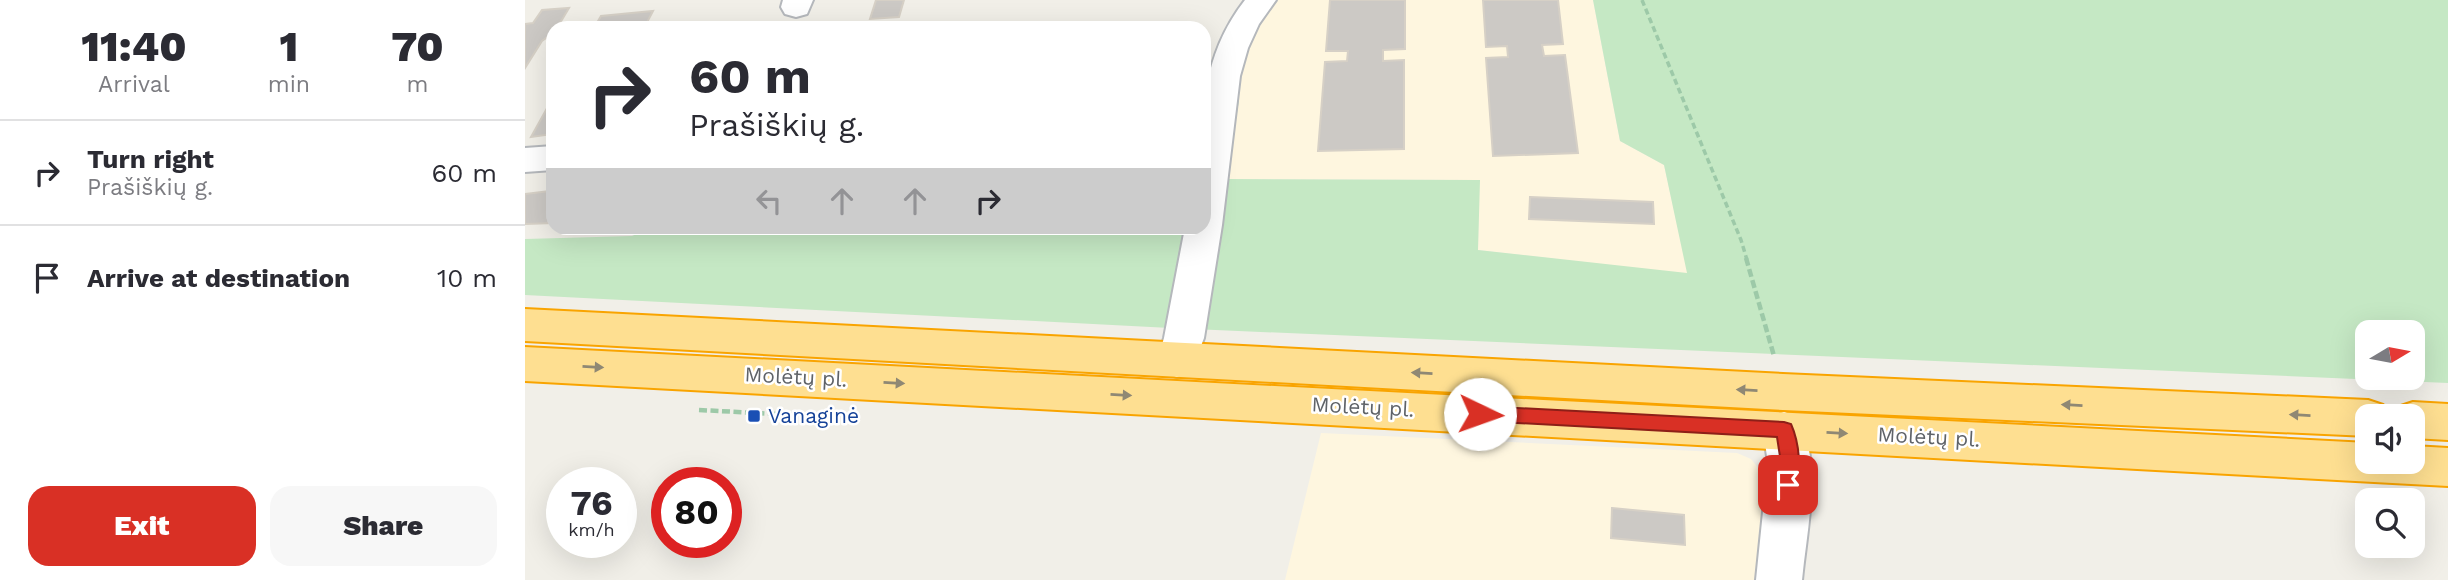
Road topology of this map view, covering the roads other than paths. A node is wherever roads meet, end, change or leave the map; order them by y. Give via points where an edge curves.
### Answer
1 (1261, 0) edge
2 (546, 158) edge
3 (525, 160) edge
4 (1211, 172) edge
5 (1202, 235) edge
6 (525, 325) edge
7 (1177, 360) junction
8 (525, 364) edge
9 (1783, 411) junction
10 (2355, 418) edge
11 (2425, 421) edge
12 (2448, 422) edge
13 (2355, 461) edge
14 (2425, 466) edge
15 (2448, 467) edge
16 (1779, 580) edge

1 - 4 street via 1236,35 1225,64
2 - 3 street
5 - 7 street
6 - 7 highway, Molėtų pl.
9 -> 7 highway, Molėtų pl.
8 -> 9 highway, Molėtų pl.
10 -> 9 highway, Molėtų pl.
9 -> 13 highway, Molėtų pl.
9 - 16 street via 1790,463
11 - 12 highway
14 - 15 highway, Molėtų pl.

